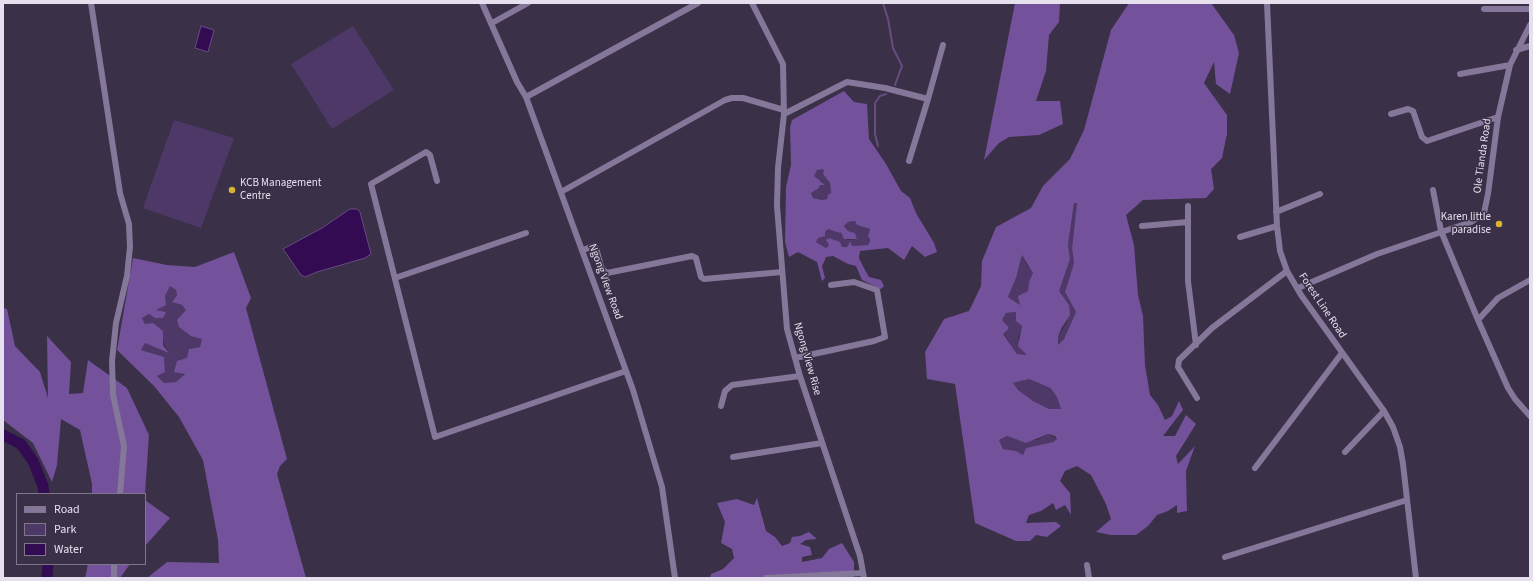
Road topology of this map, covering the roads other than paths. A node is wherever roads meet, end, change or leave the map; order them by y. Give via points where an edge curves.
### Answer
1 (91, 3) edge
2 (482, 3) edge
3 (528, 3) edge
4 (698, 3) edge
5 (752, 3) edge
6 (1267, 3) edge
7 (1484, 9) dead end
8 (1530, 9) edge
9 (492, 23) junction
10 (1530, 25) edge
11 (942, 45) dead end
12 (1530, 46) edge
13 (1516, 50) junction
14 (1510, 65) junction
15 (1460, 74) dead end
16 (526, 97) junction
17 (928, 99) junction
18 (784, 112) junction
19 (1390, 114) dead end
20 (1498, 117) junction
21 (909, 161) dead end
22 (437, 181) dead end
23 (1433, 190) dead end
24 (561, 192) junction
25 (1320, 194) dead end
26 (1188, 206) dead end
27 (1276, 212) junction
28 (1188, 222) junction
29 (1142, 226) dead end
30 (1277, 226) junction
31 (1441, 231) junction
32 (526, 233) dead end
33 (1240, 237) dead end
34 (583, 250) junction
35 (1287, 271) junction
36 (782, 272) junction
37 (395, 278) junction
38 (1530, 280) edge
39 (831, 285) dead end
40 (1298, 288) junction
41 (1478, 320) junction
42 (1196, 345) junction
43 (1342, 353) junction
44 (795, 358) junction
45 (626, 371) junction
46 (800, 376) junction
47 (1197, 398) dead end
48 (721, 406) dead end
49 (1384, 411) junction
50 (1530, 416) edge
51 (822, 443) junction
52 (1345, 452) dead end
53 (733, 457) dead end
54 (1255, 468) dead end
55 (120, 493) edge
56 (1407, 500) junction
57 (1225, 557) dead end
58 (1087, 564) dead end
59 (114, 565) edge
60 (863, 575) edge
61 (114, 578) edge
62 (675, 578) edge
63 (766, 578) edge
64 (1088, 578) edge
65 (1416, 578) edge

1 - 55 street via 120,193 129,224 127,276 116,323 112,361 112,388 124,446
2 - 9 street, Ngong View Road
3 - 9 street
4 - 16 street
5 - 18 street, Ngong View Rise via 783,64
6 - 27 street, Forest Line Road
7 - 8 street
9 - 16 street, Ngong View Road
10 - 13 street, Ole Tianda Road
11 - 17 street
12 - 13 street
13 - 14 street, Ole Tianda Road
14 - 15 street
14 - 20 street, Ole Tianda Road
16 - 24 street, Ngong View Road
17 - 18 street via 850,82
17 - 21 street
18 - 24 street via 743,98 725,100
18 - 36 street, Ngong View Rise via 778,168
19 - 20 street via 1408,109 1413,111 1422,137 1427,141
20 - 31 street, Ole Tianda Road via 1490,186 1484,213 1471,222
22 - 37 street via 430,155 426,152 370,184
23 - 31 street
24 - 34 street, Ngong View Road
25 - 27 street
26 - 28 street
27 - 30 street, Forest Line Road
28 - 29 street
28 - 42 street via 1188,281
30 - 33 street
30 - 35 street, Forest Line Road via 1280,251
31 - 40 street, Ole Tianda Road via 1377,254
31 - 41 street
32 - 37 street
34 - 36 street via 594,246 602,269 607,273 692,256 696,258 701,277 704,279
34 - 45 street, Ngong View Road
35 - 40 street, Forest Line Road
35 - 42 street via 1212,328
36 - 44 street, Ngong View Rise via 787,329
37 - 45 street via 435,437
38 - 41 street via 1498,298
39 - 44 street via 854,282 877,290 885,337
40 - 43 street, Forest Line Road
41 - 50 street via 1508,388
42 - 47 street via 1178,363
43 - 49 street, Forest Line Road
43 - 54 street
44 - 46 street, Ngong View Rise
45 - 62 street, Ngong View Road via 662,487
46 - 48 street via 732,385 725,391
46 - 51 street, Ngong View Rise
49 - 52 street
49 - 56 street, Forest Line Road via 1400,446
51 - 53 street
51 - 60 street, Ngong View Rise via 860,556
56 - 57 street
56 - 65 street, Forest Line Road
58 - 64 street
59 - 61 street
60 - 63 street

